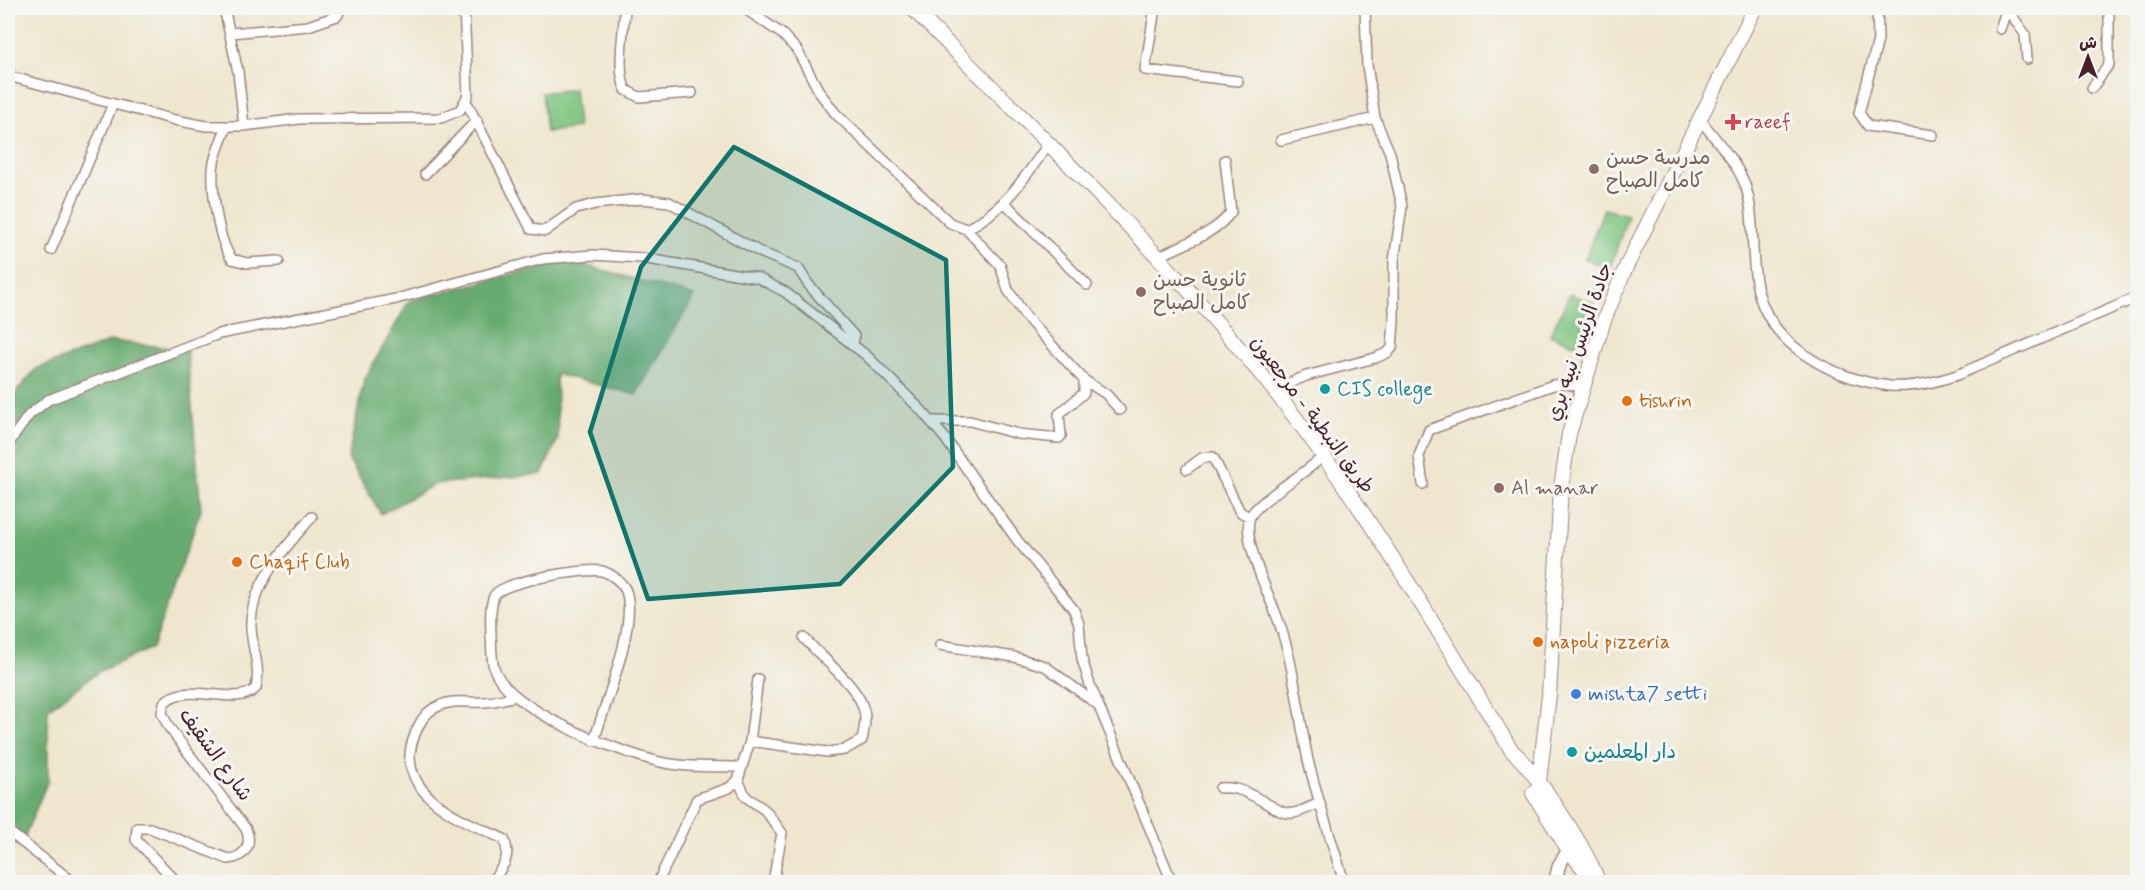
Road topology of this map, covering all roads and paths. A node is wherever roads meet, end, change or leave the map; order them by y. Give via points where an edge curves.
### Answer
1 (224, 8) edge
2 (341, 8) edge
3 (464, 8) edge
4 (626, 8) edge
5 (744, 8) edge
6 (912, 8) edge
7 (1155, 8) edge
8 (1365, 8) edge
9 (1755, 8) edge
10 (1877, 8) edge
11 (2007, 8) edge
12 (2109, 8) edge
13 (2000, 29) dead end
14 (231, 33) junction
15 (2027, 59) dead end
16 (8, 76) edge
17 (1238, 81) dead end
18 (2092, 88) dead end
19 (692, 93) dead end
20 (466, 101) junction
21 (113, 104) junction
22 (1374, 118) junction
23 (1700, 119) junction
24 (477, 120) junction
25 (227, 126) junction
26 (244, 126) junction
27 (1933, 135) dead end
28 (1281, 140) dead end
29 (1049, 143) junction
30 (1225, 160) dead end
31 (425, 174) dead end
32 (1004, 202) junction
33 (966, 229) junction
34 (51, 250) dead end
35 (1158, 257) junction
36 (279, 261) dead end
37 (1087, 285) dead end
38 (2138, 297) edge
39 (853, 346) junction
40 (1084, 380) junction
41 (1583, 388) junction
42 (1273, 390) junction
43 (1120, 410) dead end
44 (931, 421) junction
45 (8, 444) edge
46 (1323, 456) junction
47 (1187, 469) dead end
48 (1423, 484) dead end
49 (312, 517) dead end
50 (1250, 517) junction
51 (804, 638) dead end
52 (940, 645) dead end
53 (758, 679) dead end
54 (516, 696) junction
55 (1100, 707) junction
56 (594, 741) junction
57 (750, 741) junction
58 (742, 767) junction
59 (738, 780) junction
60 (1220, 788) dead end
61 (1541, 797) junction
62 (1320, 803) junction
63 (8, 831) edge
64 (1572, 844) junction
65 (73, 882) edge
66 (177, 882) edge
67 (491, 882) edge
68 (658, 882) edge
69 (773, 882) edge
70 (1172, 882) edge
71 (1344, 882) edge
72 (1555, 882) edge
73 (1594, 882) edge
74 (1598, 882) edge

1 - 14 street
2 - 14 street via 337,15 308,26
3 - 20 street
4 - 19 street via 622,77 626,90 639,98
5 - 33 street via 783,34 844,124 950,224
6 - 29 main road, طريق النبطية - مرجعيون
7 - 17 street via 1145,70
8 - 22 street
9 - 23 main road, جادة الرئيس نبيه بري
10 - 27 street via 1878,40 1859,113 1868,126
11 - 13 street
11 - 15 street via 2025,34
12 - 18 street via 2109,64
14 - 26 street
16 - 21 street
20 - 24 street
20 - 26 street via 457,112 441,118 298,118
21 - 25 street via 183,122
21 - 34 street
22 - 28 street
22 - 42 street via 1390,153 1402,206 1394,261 1392,348 1375,358 1306,376
23 - 38 street via 1736,166 1744,184 1757,290 1764,308 1787,343 1818,362 1890,386 1933,382
23 - 41 main road, جادة الرئيس نبيه بري via 1626,267
24 - 31 street
24 - 39 street via 531,229 545,231 576,209 595,204 630,200 669,202 760,252 798,268 854,336
25 - 26 street
25 - 36 street via 213,171 218,220 226,250 232,259 241,262
29 - 32 street
29 - 35 main road, طريق النبطية - مرجعيون
30 - 35 street via 1231,212 1214,228
32 - 33 street
32 - 37 street
33 - 40 street via 1000,265 1008,290 1034,328
35 - 42 main road, طريق النبطية - مرجعيون
39 - 44 street
39 - 45 street via 785,292 758,278 642,258 592,255 543,259 396,299 204,338 48,400 29,415
40 - 43 street via 1100,389
40 - 44 street via 1084,393 1059,414 1059,438 1018,434 970,421
41 - 48 street via 1553,385 1429,430 1419,456
41 - 61 main road, جادة الرئيس نبيه بري via 1569,434 1561,488 1547,719 1549,755
42 - 46 main road, طريق النبطية - مرجعيون
44 - 55 street via 1017,540 1074,610 1086,673
46 - 50 street via 1310,470 1257,507
46 - 61 main road, طريق النبطية - مرجعيون via 1512,751 1519,769
47 - 50 street via 1202,458 1213,457 1240,512
49 - 66 street, شارع الشقيف via 273,567 252,610 252,636 259,670 256,688 244,695 178,694 164,703 162,713 168,726 249,838 241,856 228,859 150,828 137,828 136,840
50 - 62 street via 1250,539 1289,648 1308,760
51 - 57 street via 863,706 861,740 844,750 827,752
52 - 55 street via 1045,666
53 - 57 street
54 - 56 street
54 - 56 street via 499,678 492,658 491,611 499,589 594,571 612,576 625,590 629,622
54 - 67 street via 437,706 417,727 409,757 411,771 429,797 457,818 504,839 508,854 505,865
55 - 70 street
56 - 58 street via 662,763
57 - 58 street
58 - 59 street
59 - 68 street via 729,788 697,799
59 - 69 street via 746,797 765,810 782,833
60 - 62 street via 1244,790 1281,813 1294,813
61 - 64 main road, طريق النبطية - مرجعيون
62 - 71 street
63 - 65 street
64 - 72 street
64 - 73 main road, طريق النبطية - مرجعيون
64 - 74 main road, طريق النبطية - مرجعيون

